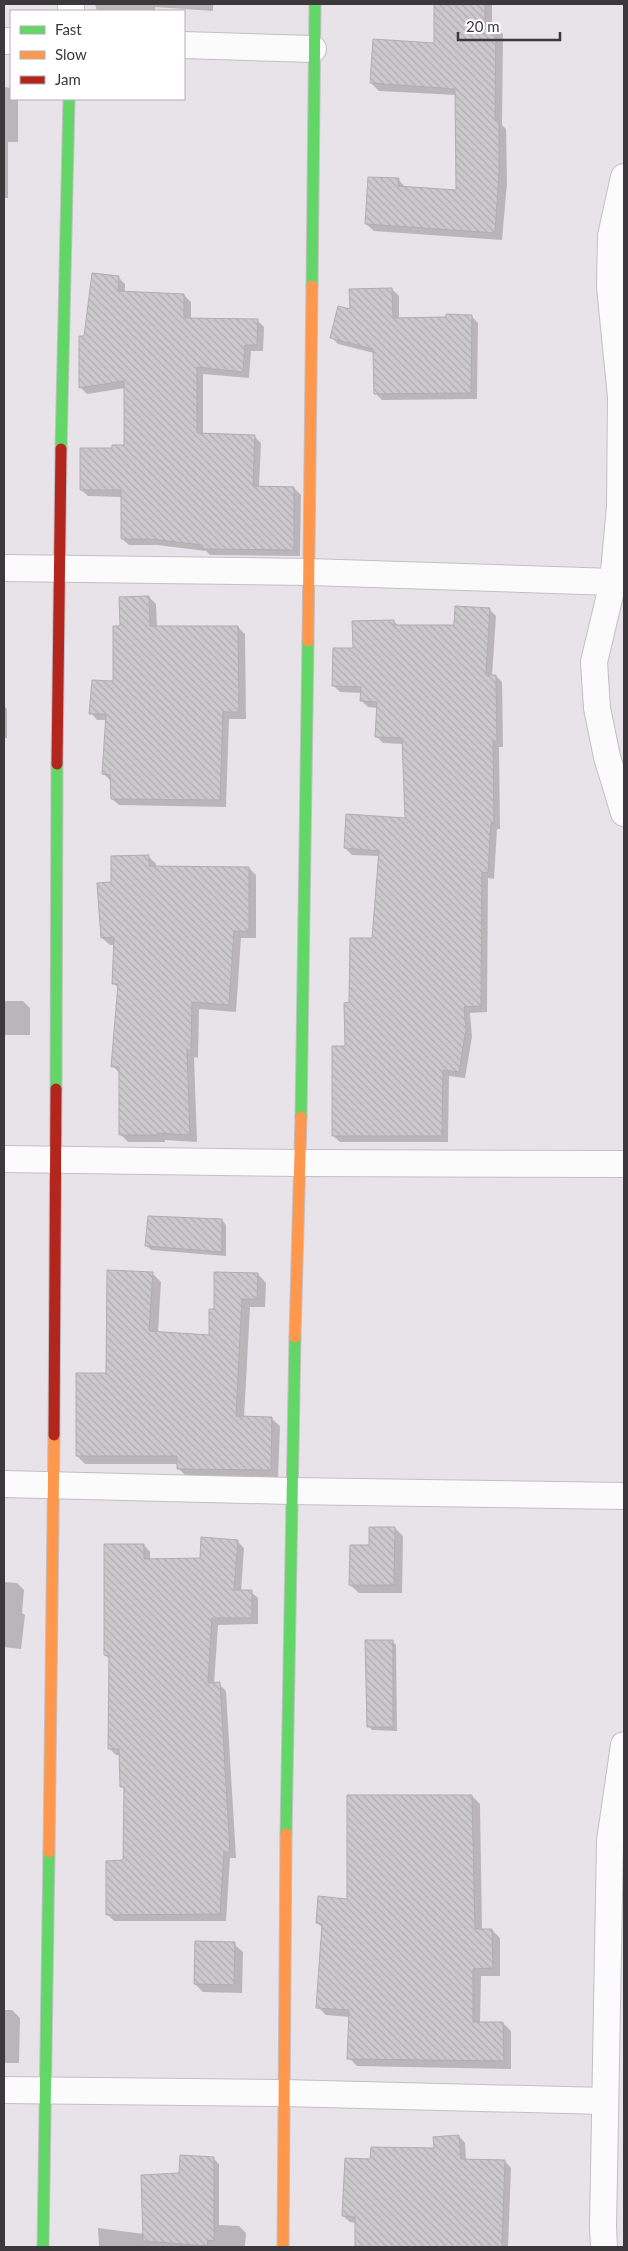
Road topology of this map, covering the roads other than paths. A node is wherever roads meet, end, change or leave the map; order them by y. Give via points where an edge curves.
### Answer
1 (315, 4) edge
2 (185, 45) edge
3 (313, 49) junction
4 (69, 100) edge
5 (624, 177) edge
6 (4, 568) edge
7 (58, 569) junction
8 (309, 572) junction
9 (613, 582) junction
10 (624, 813) edge
11 (4, 1159) edge
12 (54, 1160) junction
13 (300, 1163) junction
14 (624, 1164) edge
15 (4, 1484) edge
16 (54, 1484) junction
17 (291, 1491) junction
18 (624, 1496) edge
19 (624, 1745) edge
20 (4, 2090) edge
21 (46, 2091) junction
22 (283, 2093) junction
23 (605, 2101) junction
24 (43, 2247) edge
25 (283, 2247) edge
26 (604, 2247) edge

1 - 3 street
2 - 3 street
3 - 8 street
4 - 7 street
5 - 9 street via 611,236 610,286 621,397 620,507
6 - 7 street
7 - 8 street
7 - 12 street
8 - 9 street
8 - 13 street
9 - 10 street via 594,662 597,708 607,757
11 - 12 street
12 - 13 street
12 - 16 street
13 - 14 street
13 - 17 street
15 - 16 street
16 - 17 street
16 - 21 street
17 - 18 street
17 - 22 street
19 - 23 street via 610,1841
20 - 21 street
21 - 22 street
21 - 24 street
22 - 23 street
22 - 25 street
23 - 26 street

